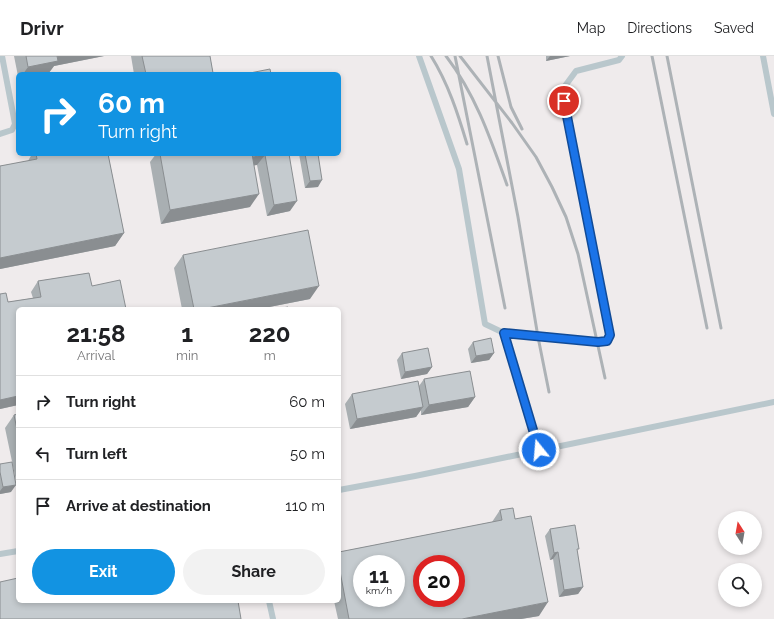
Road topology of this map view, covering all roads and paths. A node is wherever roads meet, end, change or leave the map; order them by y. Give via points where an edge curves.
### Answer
1 (2, 56) edge
2 (419, 56) edge
3 (622, 56) edge
4 (763, 56) edge
5 (774, 114) edge
6 (0, 134) edge
7 (504, 333) junction
8 (774, 402) edge
9 (539, 450) junction
10 (341, 490) edge
11 (16, 551) edge
12 (0, 554) edge
13 (269, 603) edge
14 (273, 619) edge

1 - 6 lane via 15,124 12,130
2 - 7 lane via 460,169 485,324
3 - 7 lane via 619,60 576,71 565,86 564,94 610,335 607,341 598,342
4 - 5 lane
7 - 9 lane
8 - 9 lane
9 - 10 lane
11 - 12 lane
13 - 14 lane

